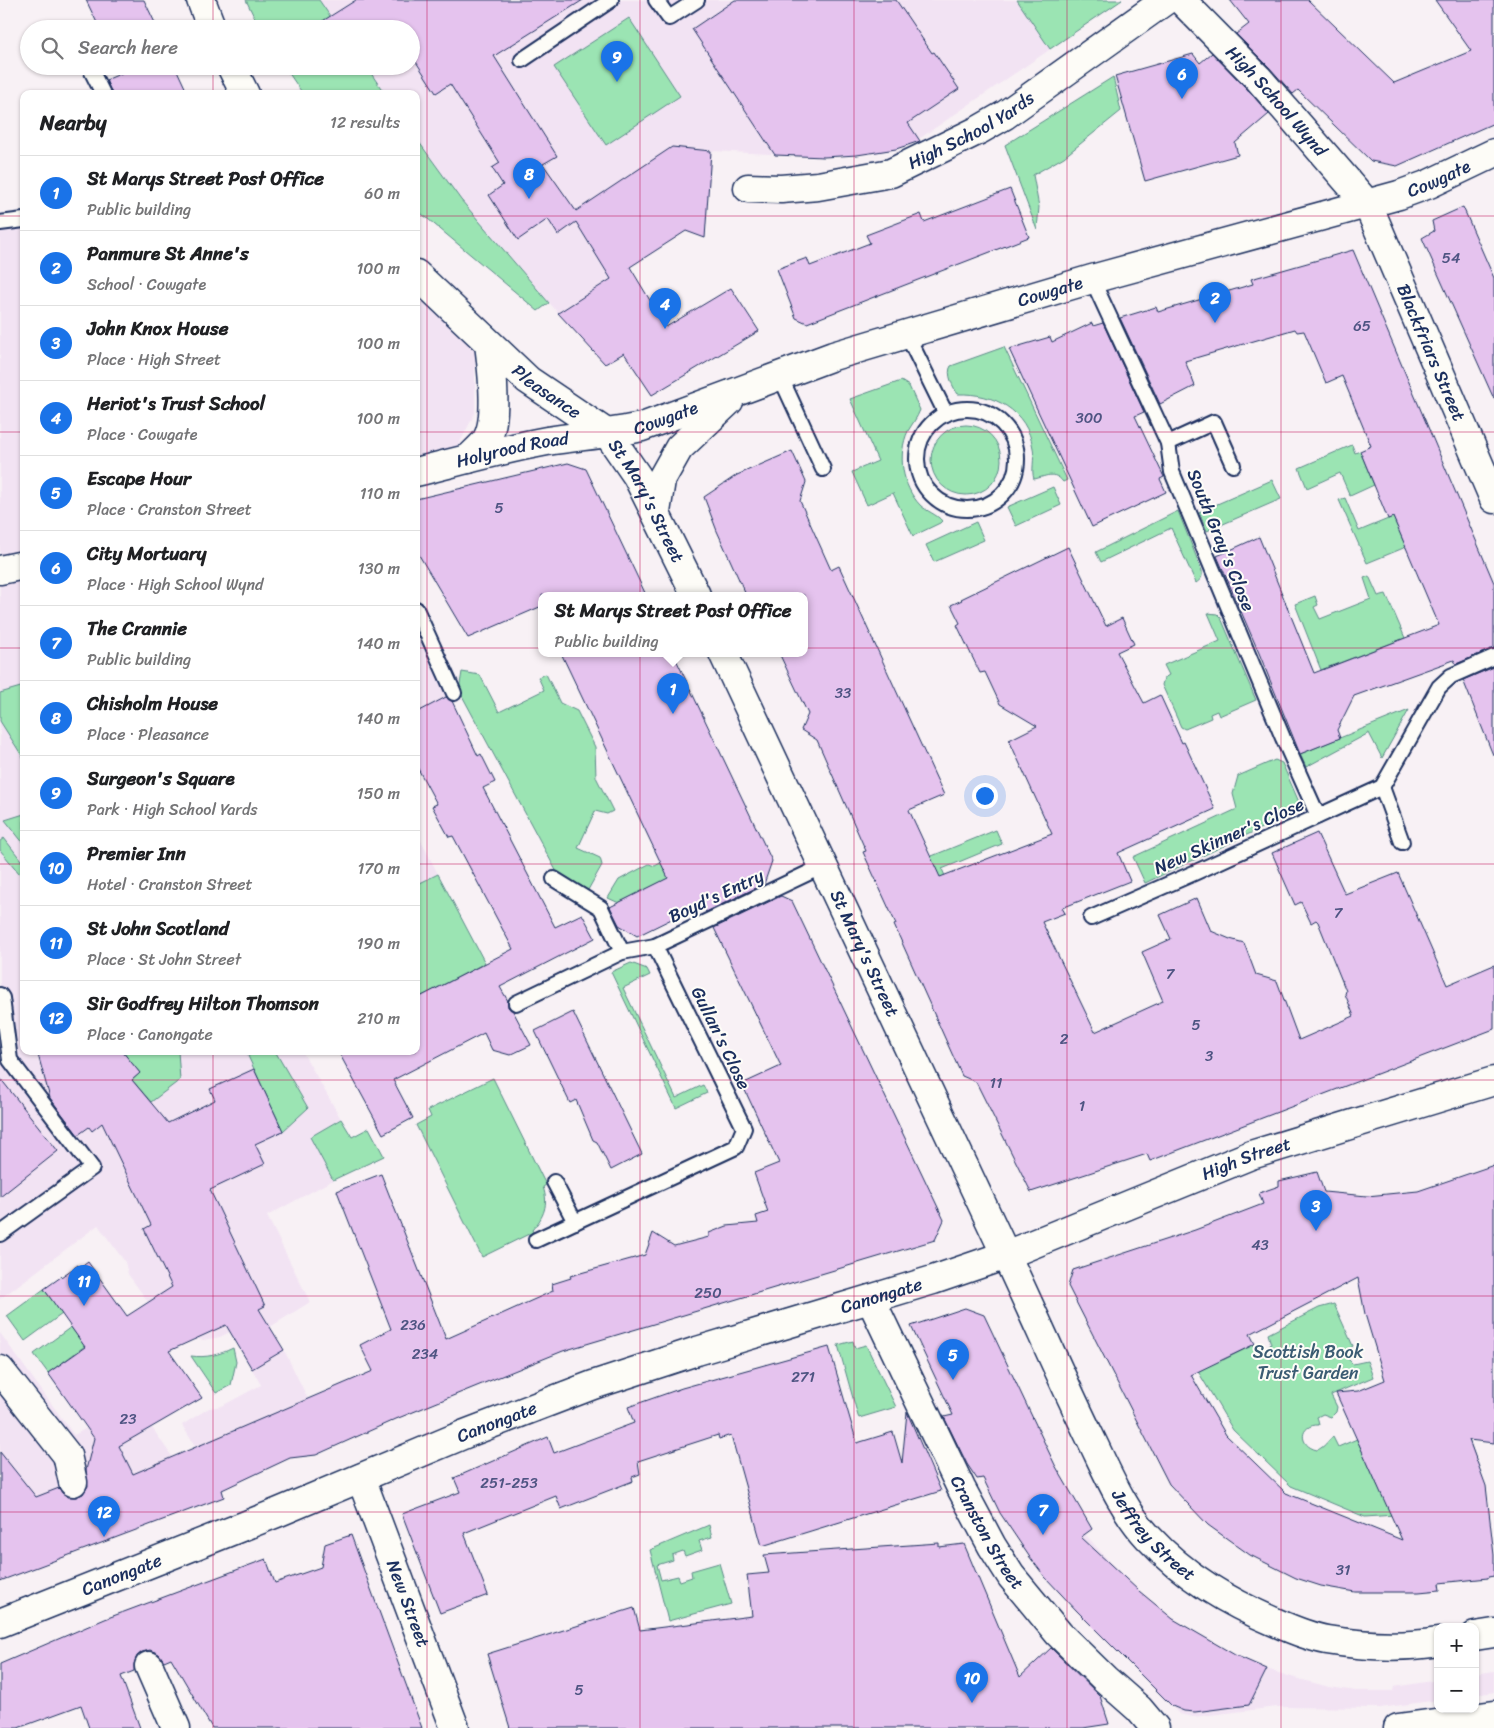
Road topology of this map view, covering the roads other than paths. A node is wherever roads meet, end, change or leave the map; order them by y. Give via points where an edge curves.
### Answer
1 (201, 0) edge
2 (611, 0) edge
3 (656, 0) edge
4 (697, 0) edge
5 (1166, 0) edge
6 (1181, 0) edge
7 (209, 20) edge
8 (522, 60) dead end
9 (94, 75) edge
10 (236, 75) edge
11 (101, 90) edge
12 (243, 90) edge
13 (1494, 153) edge
14 (748, 188) dead end
15 (1368, 205) junction
16 (20, 220) edge
17 (0, 222) edge
18 (420, 278) edge
19 (1092, 279) junction
20 (907, 335) junction
21 (489, 344) junction
22 (780, 376) junction
23 (740, 391) junction
24 (946, 414) junction
25 (608, 434) junction
26 (1168, 443) junction
27 (468, 460) junction
28 (1233, 465) dead end
29 (823, 469) dead end
30 (420, 471) edge
31 (1494, 499) edge
32 (656, 512) junction
33 (20, 566) edge
34 (0, 570) edge
35 (695, 592) edge
36 (420, 618) edge
37 (725, 657) edge
38 (1494, 657) edge
39 (454, 693) dead end
40 (1382, 787) junction
41 (1318, 816) junction
42 (1402, 842) dead end
43 (823, 866) junction
44 (554, 879) dead end
45 (1091, 918) dead end
46 (655, 946) junction
47 (622, 952) junction
48 (0, 995) edge
49 (516, 1003) dead end
50 (1494, 1081) edge
51 (554, 1182) dead end
52 (575, 1222) junction
53 (0, 1234) edge
54 (536, 1240) dead end
55 (1006, 1255) junction
56 (871, 1300) junction
57 (0, 1370) edge
58 (362, 1478) junction
59 (73, 1482) dead end
60 (0, 1622) edge
61 (1494, 1633) edge
62 (1479, 1635) edge
63 (1434, 1642) edge
64 (149, 1666) dead end
65 (1494, 1715) edge
66 (176, 1728) edge
67 (455, 1728) edge
68 (1155, 1728) edge
69 (1398, 1728) edge

1 - 7 street
2 - 8 lane
3 - 4 lane via 669,18
5 - 14 street, High School Yards via 1005,115 891,173 818,186
6 - 15 street, High School Wynd via 1258,78
9 - 11 lane
10 - 12 street
13 - 15 street, Cowgate via 1429,184
15 - 19 street, Cowgate
15 - 31 street, Blackfriars Street
16 - 17 lane
18 - 21 street, Pleasance
19 - 20 street, Cowgate
19 - 26 lane, South Gray's Close
20 - 22 street, Cowgate via 833,356
20 - 24 lane
21 - 25 street, Pleasance via 528,380
21 - 27 street, Pleasance via 493,378 492,415 486,441
22 - 23 street, Cowgate
22 - 29 lane
23 - 25 street, Cowgate via 659,422
23 - 32 street via 679,448 660,480
24 - 24 lane via 930,426 920,442 917,462 921,481 933,497 950,506 969,509 988,505 1004,493 1014,476 1017,457 1012,438 1001,422 984,412 964,409
25 - 27 street, Holyrood Road via 552,440
25 - 32 street, St Mary's Street via 637,476
26 - 28 lane via 1214,422
26 - 41 lane, South Gray's Close via 1172,472
27 - 30 street, Holyrood Road
32 - 35 street, St Mary's Street
33 - 34 street
36 - 39 lane
37 - 43 street, St Mary's Street
38 - 40 lane via 1459,672 1439,688
40 - 41 lane, New Skinner's Close
40 - 42 lane
41 - 45 lane, New Skinner's Close
43 - 46 lane, Boyd's Entry
43 - 55 street, St Mary's Street
44 - 47 lane via 601,908
46 - 47 lane, Boyd's Entry
46 - 52 lane, Gullan's Close via 744,1128 736,1147
47 - 49 lane, Boyd's Entry
48 - 53 lane via 10,1060 92,1168
50 - 55 street, High Street via 1251,1155
51 - 52 lane
52 - 54 lane
55 - 56 street, Canongate
55 - 63 street, Jeffrey Street via 1060,1376 1130,1514 1171,1560 1201,1584 1292,1630 1333,1641 1386,1645
56 - 58 street, Canongate via 593,1384
56 - 68 street, Cranston Street via 961,1488 1011,1576 1058,1634 1134,1704
57 - 59 street via 67,1455
58 - 60 street, Canongate
58 - 67 street, New Street
61 - 62 street
64 - 66 street
65 - 69 street

